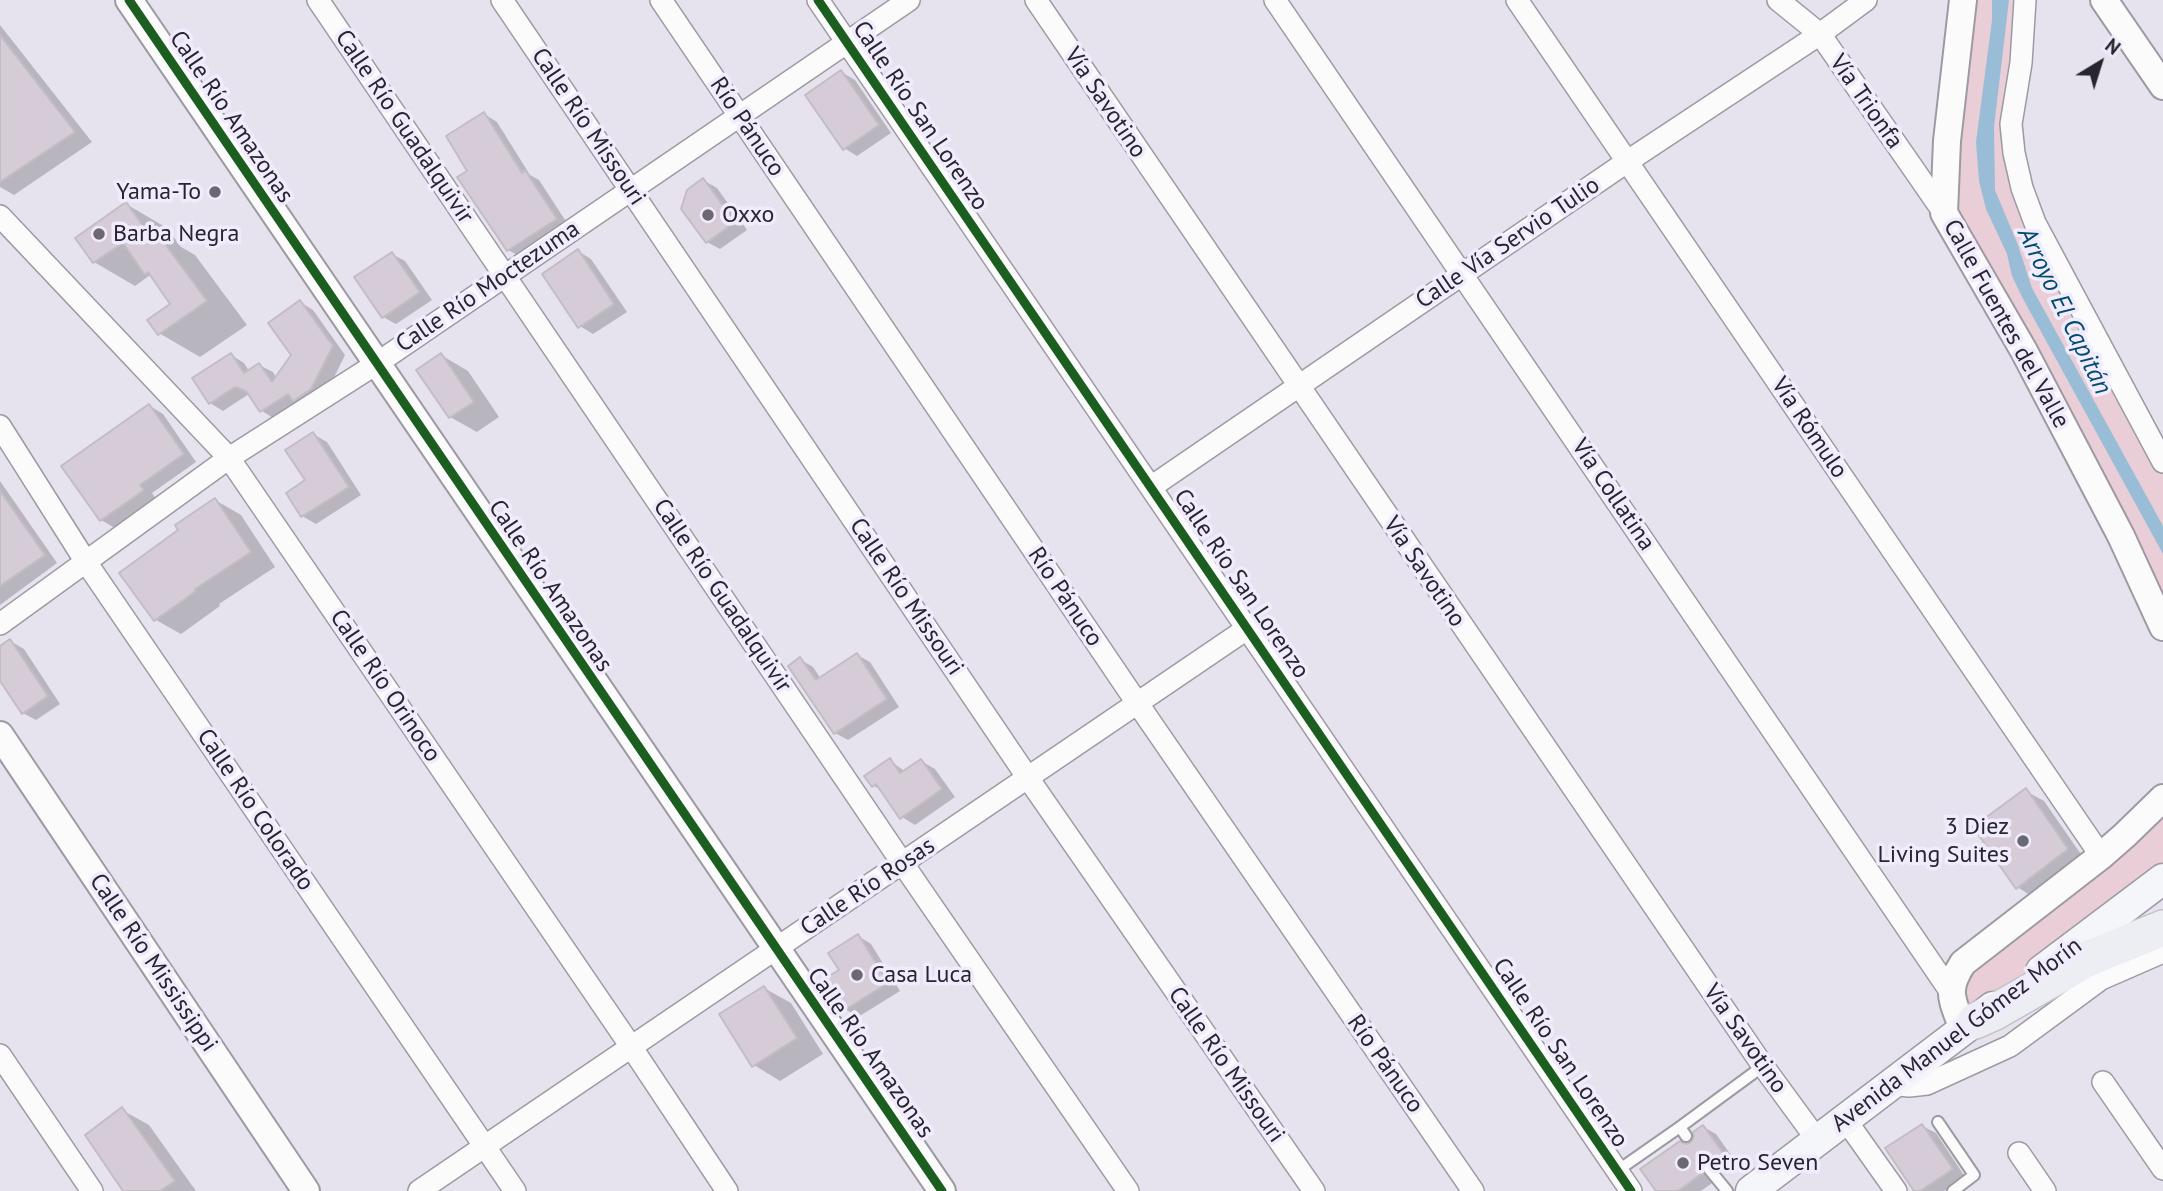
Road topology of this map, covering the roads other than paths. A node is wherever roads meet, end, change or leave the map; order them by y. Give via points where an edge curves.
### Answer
1 (129, 0) edge
2 (318, 0) edge
3 (502, 0) edge
4 (661, 0) edge
5 (818, 0) edge
6 (909, 0) edge
7 (1035, 0) edge
8 (1275, 0) edge
9 (1517, 0) edge
10 (1778, 0) edge
11 (1866, 0) edge
12 (1963, 0) edge
13 (2025, 0) edge
14 (2104, 0) edge
15 (1820, 34) junction
16 (847, 43) junction
17 (2163, 86) edge
18 (740, 116) junction
19 (1628, 161) junction
20 (631, 190) junction
21 (1944, 213) junction
22 (0, 216) edge
23 (1463, 274) junction
24 (505, 275) junction
25 (376, 364) junction
26 (1298, 388) junction
27 (0, 426) edge
28 (229, 458) junction
29 (2163, 462) edge
30 (1152, 487) junction
31 (86, 562) junction
32 (0, 624) edge
33 (2163, 627) edge
34 (1248, 628) junction
35 (1138, 704) junction
36 (0, 735) edge
37 (1028, 778) junction
38 (2163, 798) edge
39 (2101, 856) junction
40 (903, 864) junction
41 (2163, 879) edge
42 (2163, 929) edge
43 (775, 950) junction
44 (2163, 952) edge
45 (1950, 991) junction
46 (1969, 1026) junction
47 (632, 1048) junction
48 (0, 1055) edge
49 (1763, 1066) junction
50 (2103, 1082) dead end
51 (1892, 1084) junction
52 (1845, 1119) junction
53 (1938, 1122) dead end
54 (1818, 1140) junction
55 (485, 1147) junction
56 (2019, 1153) dead end
57 (1709, 1169) dead end
58 (2163, 1169) edge
59 (1617, 1171) junction
60 (92, 1191) edge
61 (306, 1191) edge
62 (419, 1191) edge
63 (515, 1191) edge
64 (727, 1191) edge
65 (942, 1191) edge
66 (1128, 1191) edge
67 (1314, 1191) edge
68 (1473, 1191) edge
69 (1631, 1191) edge
70 (1727, 1191) edge
71 (1751, 1191) edge
72 (1896, 1191) edge
73 (1953, 1191) edge
74 (2045, 1191) edge

1 - 25 street, Calle Río Amazonas
2 - 24 street, Calle Río Guadalquivir
3 - 20 street, Calle Río Missouri
4 - 18 street, Río Pánuco
5 - 16 street, Calle Río San Lorenzo
6 - 16 street, Calle Río Moctezuma
7 - 26 street, Vía Savotino
8 - 23 street, Vía Collatina
9 - 19 street, Vía Rómulo
10 - 15 street, Vía Trionfa
11 - 15 street, Calle Vía Servio Tulio
12 - 21 street, Calle Fuentes del Valle
13 - 29 street via 2011,124 2022,188 2035,222
14 - 17 street
15 - 19 street, Calle Vía Servio Tulio
15 - 21 street, Vía Trionfa
16 - 18 street, Calle Río Moctezuma
16 - 30 street, Calle Río San Lorenzo
18 - 20 street, Calle Río Moctezuma
18 - 35 street, Río Pánuco
19 - 23 street, Calle Vía Servio Tulio
19 - 39 street, Vía Rómulo
20 - 24 street, Calle Río Moctezuma
20 - 37 street, Calle Río Missouri
21 - 33 street, Calle Fuentes del Valle via 2024,351
22 - 28 street, Calle Río Orinoco
23 - 26 street, Calle Vía Servio Tulio
23 - 45 street, Vía Collatina
24 - 25 street, Calle Río Moctezuma
24 - 40 street, Calle Río Guadalquivir
25 - 28 street, Calle Río Moctezuma
25 - 43 street, Calle Río Amazonas
26 - 30 street, Calle Vía Servio Tulio
26 - 49 street, Vía Savotino
27 - 31 street, Calle Río Colorado
28 - 31 street, Calle Río Moctezuma
28 - 47 street, Calle Río Orinoco
30 - 34 street, Calle Río San Lorenzo
31 - 32 street, Calle Río Moctezuma
31 - 55 street, Calle Río Colorado
34 - 35 street, Calle Río Rosas
34 - 59 street, Calle Río San Lorenzo
35 - 37 street, Calle Río Rosas
35 - 68 street, Río Pánuco
36 - 61 street, Calle Río Mississippi
37 - 40 street, Calle Río Rosas
37 - 67 street, Calle Río Missouri
38 - 39 street
39 - 45 street via 1963,963
40 - 43 street, Calle Río Rosas
40 - 66 street, Calle Río Guadalquivir
41 - 46 main road, Avenida Manuel Gómez Morín
42 - 46 highway via 2087,959
43 - 47 street, Calle Río Rosas
43 - 65 street, Calle Río Amazonas
44 - 51 street via 2101,979 2010,1046 1927,1084
45 - 46 street
46 - 51 main road, Avenida Manuel Gómez Morín
47 - 55 street, Calle Río Rosas
47 - 64 street, Calle Río Orinoco
48 - 60 street
49 - 54 street, Vía Savotino
49 - 59 lane via 1683,1132
50 - 58 street
51 - 52 main road, Avenida Manuel Gómez Morín
52 - 54 main road, Avenida Manuel Gómez Morín
52 - 72 street
53 - 73 lane via 1974,1176
54 - 71 main road, Avenida Manuel Gómez Morín
55 - 62 street, Calle Río Rosas
55 - 63 street, Calle Río Colorado
56 - 74 street
57 - 70 lane
59 - 69 street, Calle Río San Lorenzo

